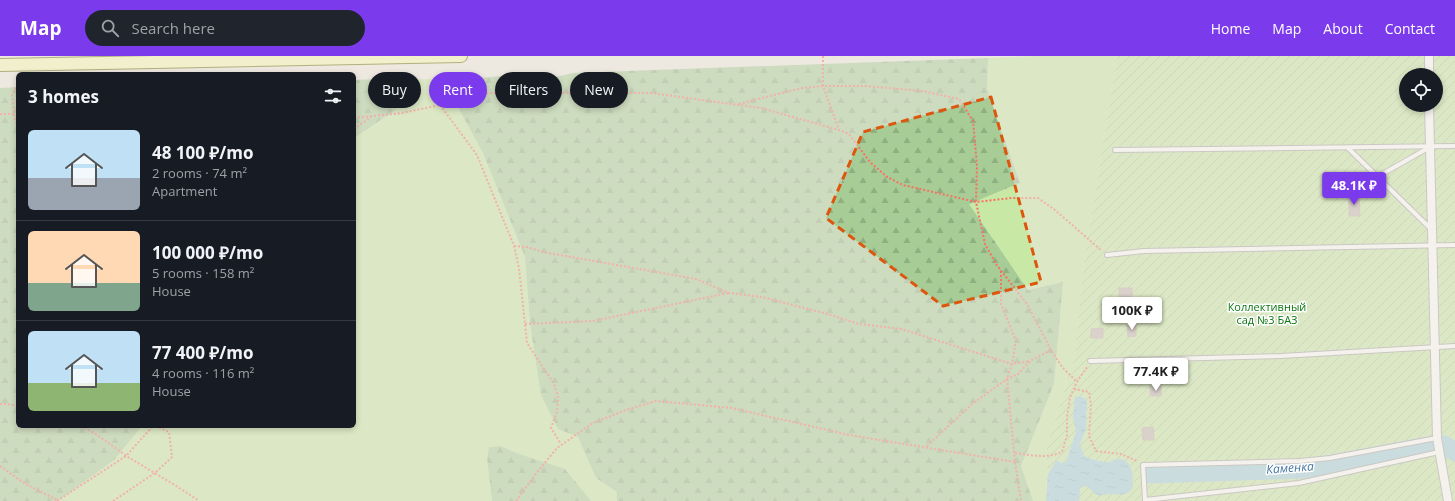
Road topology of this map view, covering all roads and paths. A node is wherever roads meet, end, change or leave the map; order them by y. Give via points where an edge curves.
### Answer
1 (461, 56) edge
2 (823, 56) edge
3 (1429, 56) edge
4 (0, 65) edge
5 (1429, 68) edge
6 (823, 86) junction
7 (16, 88) edge
8 (487, 93) edge
9 (738, 105) junction
10 (429, 107) edge
11 (442, 108) edge
12 (1429, 112) edge
13 (0, 114) edge
14 (14, 114) junction
15 (371, 116) junction
16 (356, 118) edge
17 (16, 122) edge
18 (356, 127) edge
19 (839, 130) junction
20 (1455, 146) edge
21 (1430, 147) junction
22 (1348, 148) junction
23 (1115, 150) dead end
24 (1377, 177) junction
25 (976, 202) junction
26 (1432, 231) junction
27 (1455, 245) edge
28 (514, 246) junction
29 (1432, 246) junction
30 (1107, 255) joint
31 (1001, 270) junction
32 (729, 293) junction
33 (525, 324) junction
34 (1435, 346) junction
35 (1455, 346) edge
36 (1051, 350) junction
37 (1030, 361) junction
38 (1090, 362) joint
39 (1012, 364) junction
40 (1007, 379) junction
41 (1077, 382) junction
42 (1074, 389) junction
43 (0, 404) edge
44 (16, 406) edge
45 (85, 428) edge
46 (151, 428) edge
47 (160, 428) edge
48 (1437, 438) junction
49 (561, 445) junction
50 (927, 446) junction
51 (1440, 452) junction
52 (1015, 453) junction
53 (126, 456) junction
54 (1015, 462) junction
55 (1143, 464) junction
56 (0, 466) edge
57 (155, 473) junction
58 (57, 501) edge
59 (113, 501) edge
60 (199, 501) edge
61 (516, 501) edge
62 (1021, 501) edge
63 (1448, 501) edge

1 - 4 main road
2 - 6 path
3 - 5 street
6 - 9 path via 802,88
6 - 19 path
6 - 25 path via 866,86 922,91 958,99 973,121 977,166
7 - 14 path via 12,95
8 - 9 path via 651,93
9 - 19 path via 761,108
10 - 15 path
11 - 28 path via 476,155
12 - 21 street
13 - 14 path
14 - 17 path
15 - 16 path
15 - 18 path
19 - 25 path via 849,134 870,162 887,177 903,185
20 - 21 lane
21 - 22 lane
21 - 24 lane
21 - 26 street
22 - 23 lane
22 - 24 lane
24 - 26 lane
25 - 30 path via 1038,198
25 - 31 path via 985,244
26 - 29 street
27 - 29 lane
28 - 32 path via 527,246 543,252 696,279
28 - 33 path
29 - 30 lane via 1144,251
29 - 34 street
31 - 36 path via 1027,304
31 - 39 path via 1000,304 1016,341
32 - 33 path via 593,321
32 - 39 path via 762,297 859,324 901,329
33 - 49 path via 527,343 554,384 558,396 557,411 551,428
34 - 35 lane
34 - 38 lane via 1281,356
34 - 48 street
36 - 37 path
36 - 41 path via 1062,367
37 - 39 path
37 - 40 path via 1018,374
38 - 41 path
39 - 40 path
40 - 50 path via 972,404
40 - 52 path
41 - 42 path
42 - 52 path via 1070,397 1067,436 1062,452 1055,455 1033,456
42 - 55 path via 1089,392 1089,436 1096,451 1121,454
43 - 44 path
45 - 53 path
46 - 53 path
47 - 57 path via 169,432 172,457
48 - 51 street
48 - 55 lane via 1330,458 1300,461
49 - 50 path via 593,424 656,401 732,408 849,435
49 - 61 path
50 - 54 path
51 - 55 lane via 1299,483 1145,500
51 - 63 street
52 - 54 path
53 - 57 path
53 - 58 path
54 - 62 path
56 - 58 path
57 - 59 path
57 - 60 path

